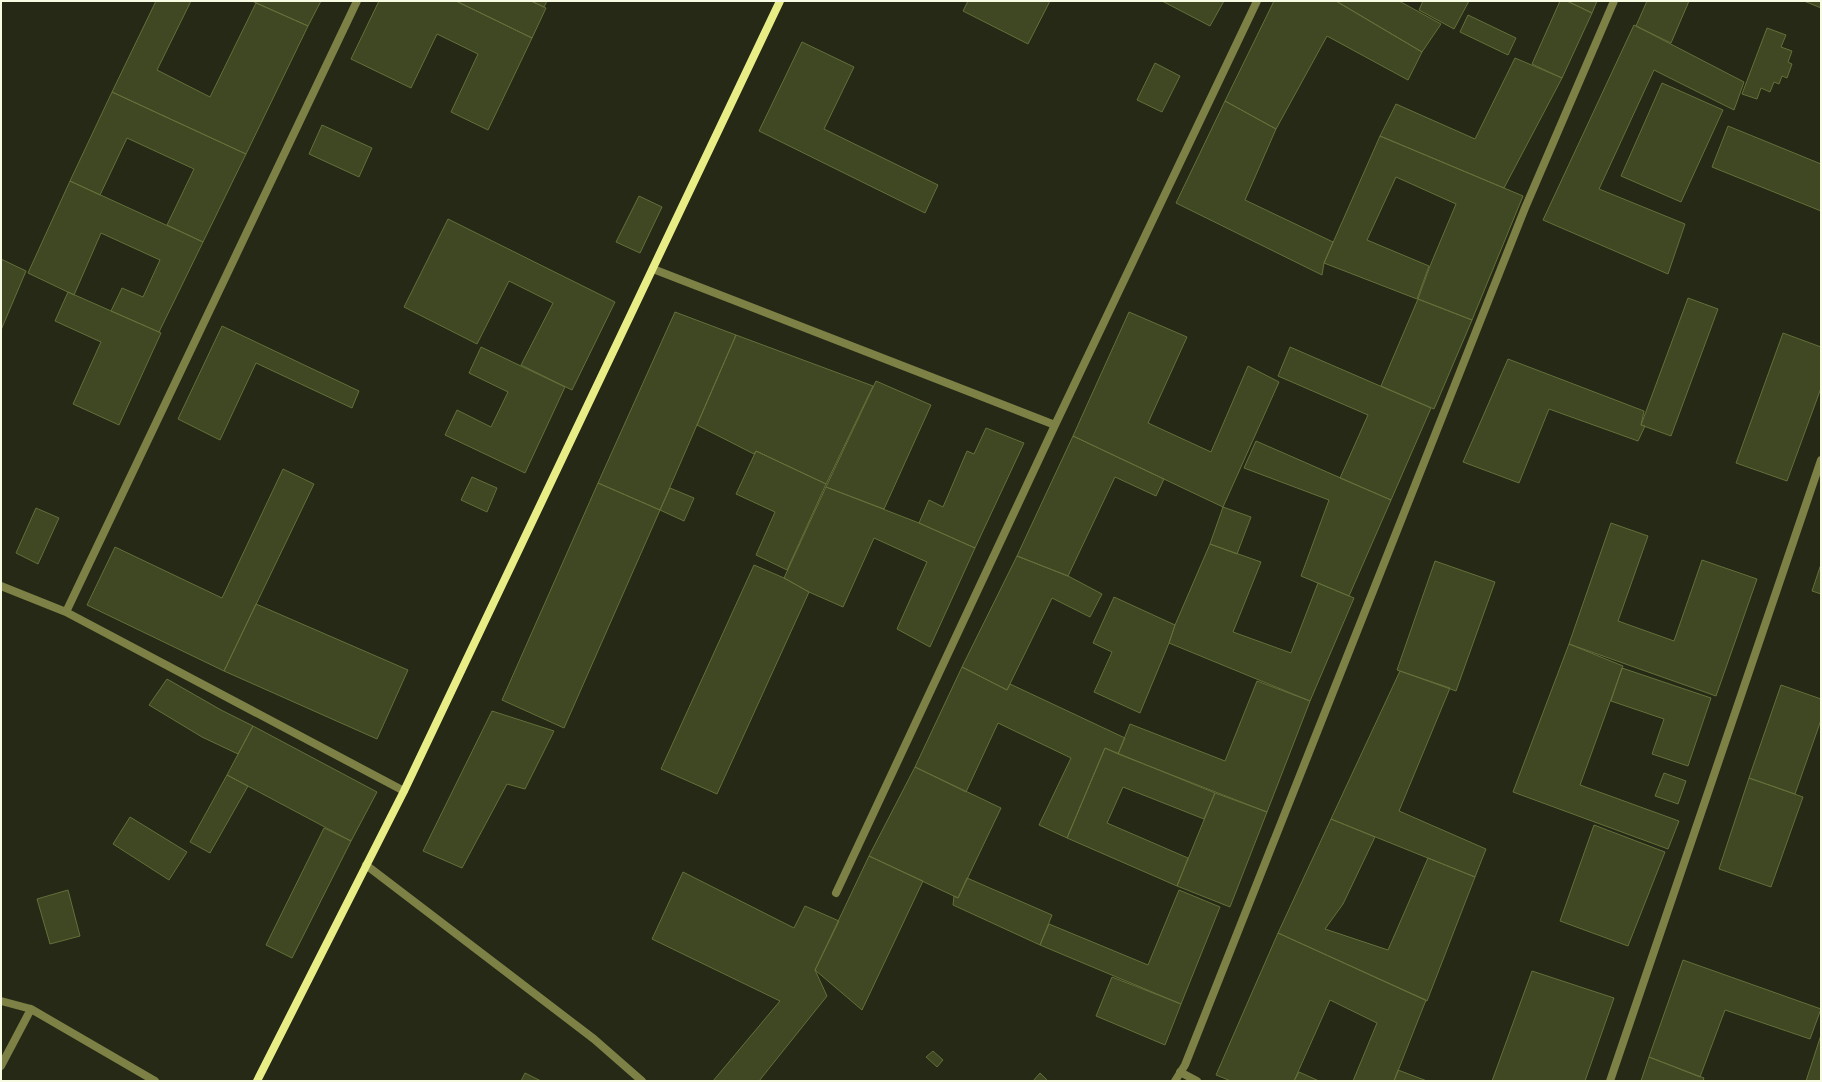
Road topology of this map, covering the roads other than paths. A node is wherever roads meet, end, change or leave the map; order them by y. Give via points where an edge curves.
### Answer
1 (357, 1) edge
2 (780, 1) edge
3 (1257, 1) edge
4 (1614, 1) edge
5 (653, 269) junction
6 (1055, 425) junction
7 (1821, 460) edge
8 (1, 586) edge
9 (66, 612) junction
10 (404, 791) junction
11 (366, 865) junction
12 (836, 893) dead end
13 (1, 1001) edge
14 (31, 1009) junction
15 (1, 1066) edge
16 (1180, 1072) junction
17 (155, 1081) edge
18 (257, 1081) edge
19 (642, 1081) edge
20 (1175, 1081) edge
21 (1197, 1081) edge
22 (1610, 1081) edge

1 - 9 street
2 - 5 street
3 - 6 street
4 - 16 street via 1524,208 1185,1065
5 - 6 street
5 - 10 street
6 - 12 street
7 - 22 street
8 - 9 street
9 - 10 street
10 - 11 street
11 - 18 street
11 - 19 street via 594,1040
13 - 14 street
14 - 15 street
14 - 17 street
16 - 20 street
16 - 21 street

